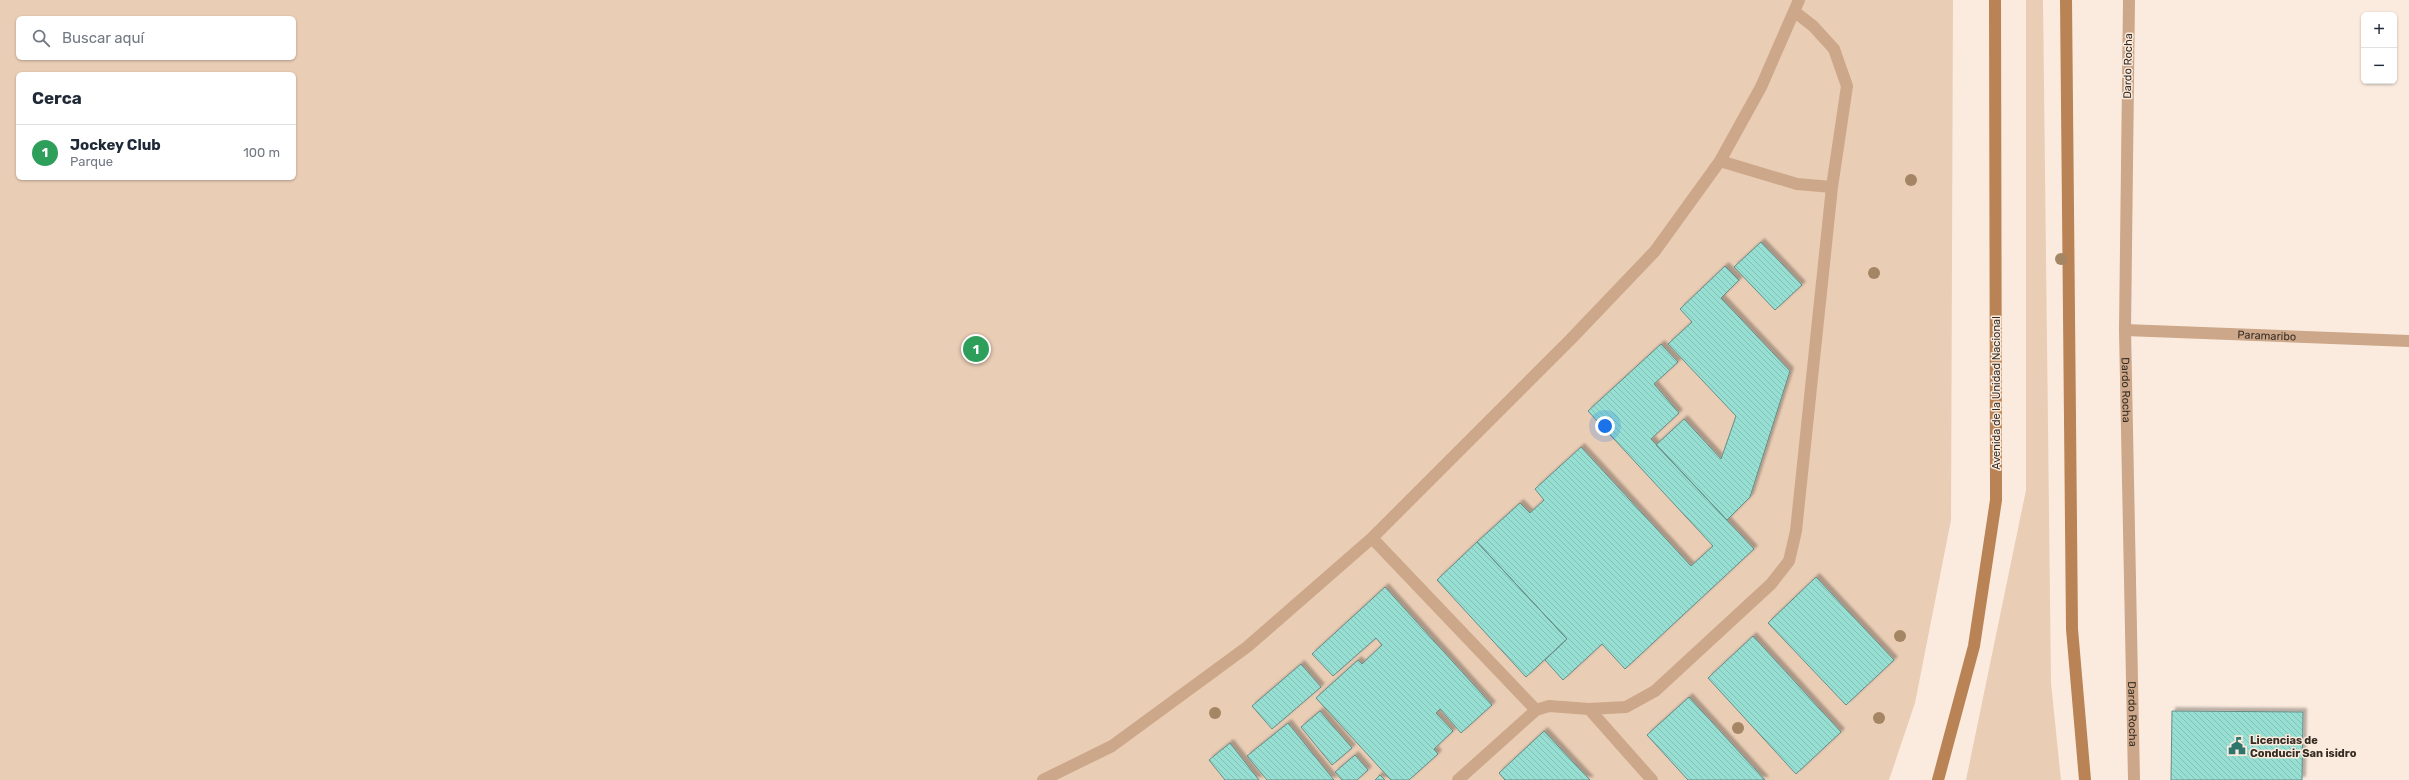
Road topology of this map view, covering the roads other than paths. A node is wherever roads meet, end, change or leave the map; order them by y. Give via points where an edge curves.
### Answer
1 (1799, 0) edge
2 (1995, 0) edge
3 (2066, 0) edge
4 (2129, 0) edge
5 (1794, 12) junction
6 (1720, 161) junction
7 (1832, 187) junction
8 (2125, 330) junction
9 (2409, 341) edge
10 (1372, 538) junction
11 (1589, 709) junction
12 (1536, 710) junction
13 (1067, 775) edge
14 (1043, 780) edge
15 (1458, 780) edge
16 (1652, 780) edge
17 (1938, 780) edge
18 (2085, 780) edge
19 (2134, 780) edge

1 - 5 street
2 - 17 main road, Avenida de la Unidad Nacional via 1996,500 1974,646
3 - 18 main road via 2072,629
4 - 8 street, Dardo Rocha
5 - 6 street via 1761,87
5 - 7 street via 1813,26 1834,49 1847,86
6 - 7 street via 1797,184
6 - 10 street via 1655,252
7 - 11 street via 1796,532 1788,561 1771,584 1655,691 1626,707
8 - 9 street, Paramaribo
8 - 19 street, Dardo Rocha
10 - 12 street
10 - 13 street via 1247,648 1112,746
11 - 12 street via 1549,706
11 - 16 street
12 - 15 street
13 - 14 street

